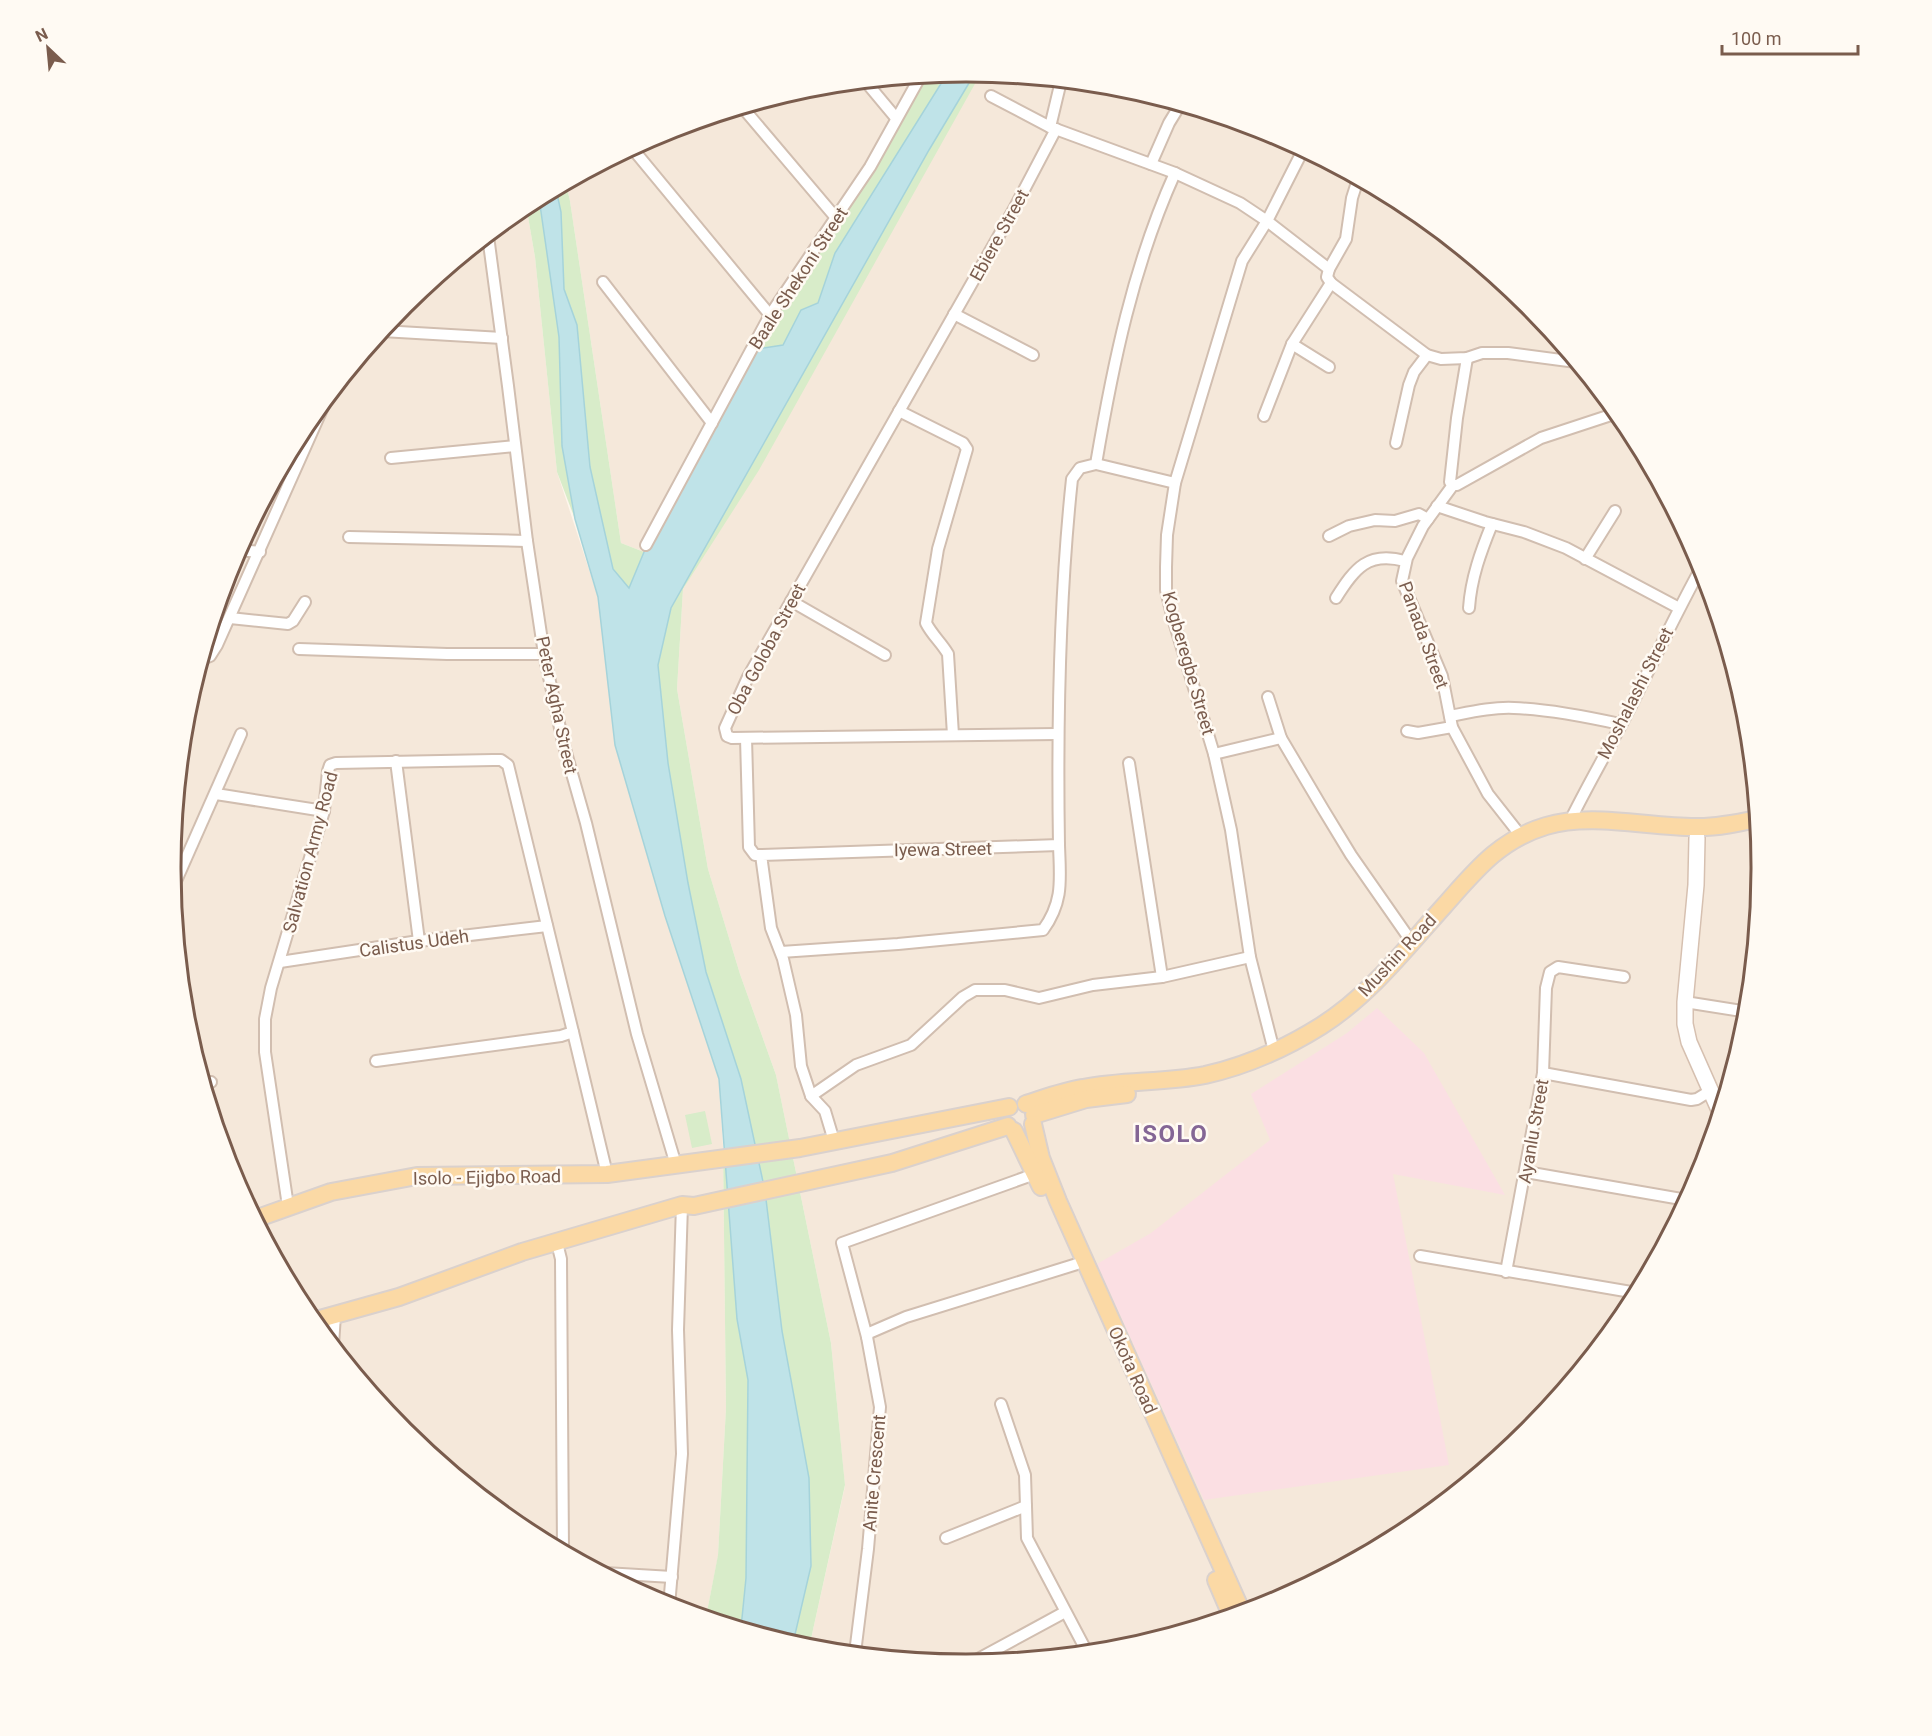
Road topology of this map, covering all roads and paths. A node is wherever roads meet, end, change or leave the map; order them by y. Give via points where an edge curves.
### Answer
1 (915, 84) edge
2 (871, 88) edge
3 (1060, 88) edge
4 (992, 96) dead end
5 (1177, 111) edge
6 (748, 114) edge
7 (896, 118) junction
8 (1053, 128) junction
9 (638, 155) edge
10 (1299, 157) edge
11 (1151, 164) junction
12 (1174, 173) junction
13 (1356, 186) edge
14 (837, 219) junction
15 (1268, 221) junction
16 (489, 244) edge
17 (1329, 269) junction
18 (603, 282) dead end
19 (1331, 283) junction
20 (954, 314) junction
21 (770, 315) junction
22 (393, 332) edge
23 (502, 338) junction
24 (939, 339) joint
25 (1292, 344) junction
26 (1033, 355) dead end
27 (1427, 355) junction
28 (1467, 358) junction
29 (1565, 361) edge
30 (1329, 367) dead end
31 (899, 411) junction
32 (1264, 416) dead end
33 (1608, 416) edge
34 (712, 423) junction
35 (311, 436) edge
36 (1396, 443) dead end
37 (515, 446) junction
38 (391, 458) dead end
39 (1096, 464) junction
40 (1175, 483) junction
41 (1453, 485) junction
42 (1437, 506) junction
43 (1615, 512) dead end
44 (1428, 519) junction
45 (1492, 524) junction
46 (1329, 536) dead end
47 (348, 537) dead end
48 (527, 541) junction
49 (646, 545) dead end
50 (248, 550) edge
51 (260, 552) junction
52 (1585, 559) junction
53 (1405, 561) junction
54 (1696, 577) edge
55 (1336, 598) dead end
56 (791, 601) junction
57 (305, 602) dead end
58 (1469, 608) dead end
59 (1679, 608) junction
60 (230, 618) junction
61 (299, 649) dead end
62 (544, 654) junction
63 (885, 655) dead end
64 (210, 656) edge
65 (1268, 697) dead end
66 (1451, 722) junction
67 (1620, 724) junction
68 (1407, 731) dead end
69 (241, 734) dead end
70 (1058, 734) junction
71 (953, 735) junction
72 (746, 738) junction
73 (1281, 738) junction
74 (1214, 754) junction
75 (396, 761) junction
76 (1129, 763) dead end
77 (216, 794) junction
78 (324, 811) junction
79 (1750, 820) edge
80 (1570, 821) junction
81 (1750, 830) edge
82 (1521, 836) junction
83 (1698, 837) junction
84 (1059, 845) junction
85 (761, 855) junction
86 (180, 869) edge
87 (547, 926) junction
88 (419, 941) junction
89 (1411, 941) junction
90 (781, 952) junction
91 (1250, 957) junction
92 (280, 962) junction
93 (1162, 977) junction
94 (1624, 977) dead end
95 (1684, 1002) junction
96 (1738, 1010) edge
97 (573, 1032) junction
98 (1274, 1051) junction
99 (376, 1061) dead end
100 (1543, 1073) junction
101 (1710, 1091) junction
102 (811, 1096) junction
103 (1715, 1102) edge
104 (1009, 1107) junction
105 (1031, 1114) junction
106 (1011, 1128) junction
107 (834, 1142) junction
108 (682, 1164) junction
109 (1526, 1172) junction
110 (607, 1174) junction
111 (1035, 1174) junction
112 (1678, 1198) edge
113 (688, 1205) junction
114 (288, 1206) junction
115 (263, 1216) edge
116 (557, 1242) junction
117 (1420, 1256) dead end
118 (1077, 1264) junction
119 (1506, 1272) junction
120 (1627, 1291) edge
121 (335, 1316) junction
122 (323, 1319) edge
123 (334, 1333) edge
124 (867, 1337) junction
125 (1001, 1404) dead end
126 (1026, 1506) junction
127 (946, 1539) dead end
128 (563, 1542) edge
129 (623, 1574) edge
130 (672, 1576) junction
131 (670, 1596) edge
132 (1239, 1604) edge
133 (1228, 1608) edge
134 (1065, 1612) junction
135 (1083, 1645) edge
136 (856, 1646) edge
137 (991, 1653) edge

1 - 7 street, Baale Shekoni Street
2 - 7 street
3 - 8 street, Ebiere Street
4 - 8 street
5 - 11 street
6 - 14 street
7 - 14 street, Baale Shekoni Street
8 - 11 street
8 - 20 street, Ebiere Street
9 - 21 street
10 - 15 street, Kogberegbe Street
11 - 12 street
12 - 15 street via 1240,203
12 - 39 street via 1156,215 1126,311
13 - 17 street via 1346,239
14 - 21 street, Baale Shekoni Street
15 - 17 street
15 - 40 street, Kogberegbe Street via 1242,261
16 - 23 street, Peter Agha Street
17 - 19 street via 1327,277
18 - 34 street
19 - 25 street
19 - 27 street
20 - 24 street, Ebiere Street
20 - 26 street
21 - 34 street, Baale Shekoni Street
22 - 23 street
23 - 37 street, Peter Agha Street
24 - 31 street, Oba Goloba Street
25 - 30 street
25 - 32 street
27 - 28 street
27 - 36 street via 1409,385
28 - 29 street via 1482,353 1509,353
28 - 41 street via 1456,418 1450,482
31 - 56 street, Oba Goloba Street
31 - 71 street via 963,443 966,449 938,549 926,623 948,654
33 - 41 street via 1541,438
34 - 49 street, Baale Shekoni Street
35 - 51 street
37 - 38 street
37 - 48 street, Peter Agha Street
39 - 40 street
39 - 70 street via 1080,468 1072,479 1062,592
40 - 74 street, Kogberegbe Street via 1167,536 1166,590
41 - 42 street, Panada Street
42 - 44 street, Panada Street
42 - 45 street
43 - 52 street
44 - 46 street via 1419,514 1395,521 1376,520 1349,526
44 - 53 street, Panada Street
45 - 52 street via 1524,532
45 - 58 street via 1480,553
47 - 48 street
48 - 62 street, Peter Agha Street
50 - 51 street
51 - 60 street
52 - 59 street
53 - 55 street via 1384,558 1364,562
53 - 66 street, Panada Street via 1404,589 1442,676
54 - 59 street, Moshalashi Street
56 - 63 street
56 - 72 street, Oba Goloba Street via 748,677 725,728 727,736
57 - 60 street via 288,624
59 - 67 street, Moshalashi Street
60 - 64 street
61 - 62 street
62 - 108 street, Peter Agha Street via 637,1034
65 - 73 street
66 - 67 street via 1486,709 1515,708
66 - 68 street via 1418,733
66 - 82 street, Panada Street via 1488,794
67 - 80 street, Moshalashi Street
69 - 77 street
70 - 71 street, Oba Goloba Street
70 - 84 street
71 - 72 street, Oba Goloba Street
72 - 85 street via 749,847 755,855
73 - 74 street
73 - 89 street via 1351,855
74 - 91 street, Kogberegbe Street via 1231,830
75 - 78 street, Salvation Army Road via 330,765
75 - 87 street, Salvation Army Road via 501,760 508,765
75 - 88 street
76 - 93 street
77 - 78 street
77 - 86 street
78 - 92 street, Salvation Army Road
79 - 80 main road, Mushin Road via 1698,827
80 - 82 main road, Mushin Road
81 - 83 main road, Mushin Road
82 - 89 main road, Mushin Road via 1493,853
83 - 95 street
83 - 105 main road, Mushin Road via 1572,832 1528,842 1512,850 1478,881 1372,998 1308,1044 1249,1073 1086,1100
84 - 85 street, Iyewa Street
84 - 90 street via 1060,896 1043,930
85 - 90 street via 771,928
87 - 88 street, Calistus Udeh
87 - 97 street, Salvation Army Road
88 - 92 street, Calistus Udeh
89 - 98 main road, Mushin Road via 1338,1015
90 - 102 street via 796,1015 801,1066
91 - 93 street
91 - 98 street, Kogberegbe Street
92 - 114 street, Salvation Army Road via 271,988 265,1052
93 - 102 street via 1093,985 1039,998 1005,990 975,990 911,1046 856,1065
94 - 100 street, Ayanlu Street via 1558,968 1550,972
95 - 96 street
95 - 101 street via 1689,1042
97 - 99 street
97 - 110 street, Salvation Army Road
98 - 105 main road, Mushin Road via 1204,1075 1083,1088
100 - 101 street via 1691,1100
100 - 109 street, Ayanlu Street
101 - 103 street
102 - 107 street via 825,1111
104 - 105 main road via 1017,1103
104 - 106 main road via 1005,1114
104 - 107 main road
105 - 106 main road via 1026,1130
105 - 132 main road, Okota Road via 1041,1158 1058,1201
106 - 111 main road
106 - 113 main road via 891,1163
107 - 108 main road, Isolo - Ejigbo Road
108 - 110 main road, Isolo - Ejigbo Road
109 - 112 street
109 - 119 street, Ayanlu Street
110 - 114 main road, Isolo - Ejigbo Road via 417,1176 363,1185
111 - 118 main road
111 - 124 street, Anite Crescent via 842,1243
113 - 116 main road
113 - 130 street via 678,1330 682,1454
114 - 115 main road, Isolo - Ejigbo Road
116 - 121 main road
116 - 128 street via 561,1259
117 - 119 street
118 - 124 street via 906,1317 871,1331
118 - 133 main road
119 - 120 street
121 - 122 main road
121 - 123 street
124 - 136 street, Anite Crescent via 880,1407
125 - 126 street via 1024,1475
126 - 127 street
126 - 134 street via 1027,1538
129 - 130 street
130 - 131 street
134 - 135 street
134 - 137 street

